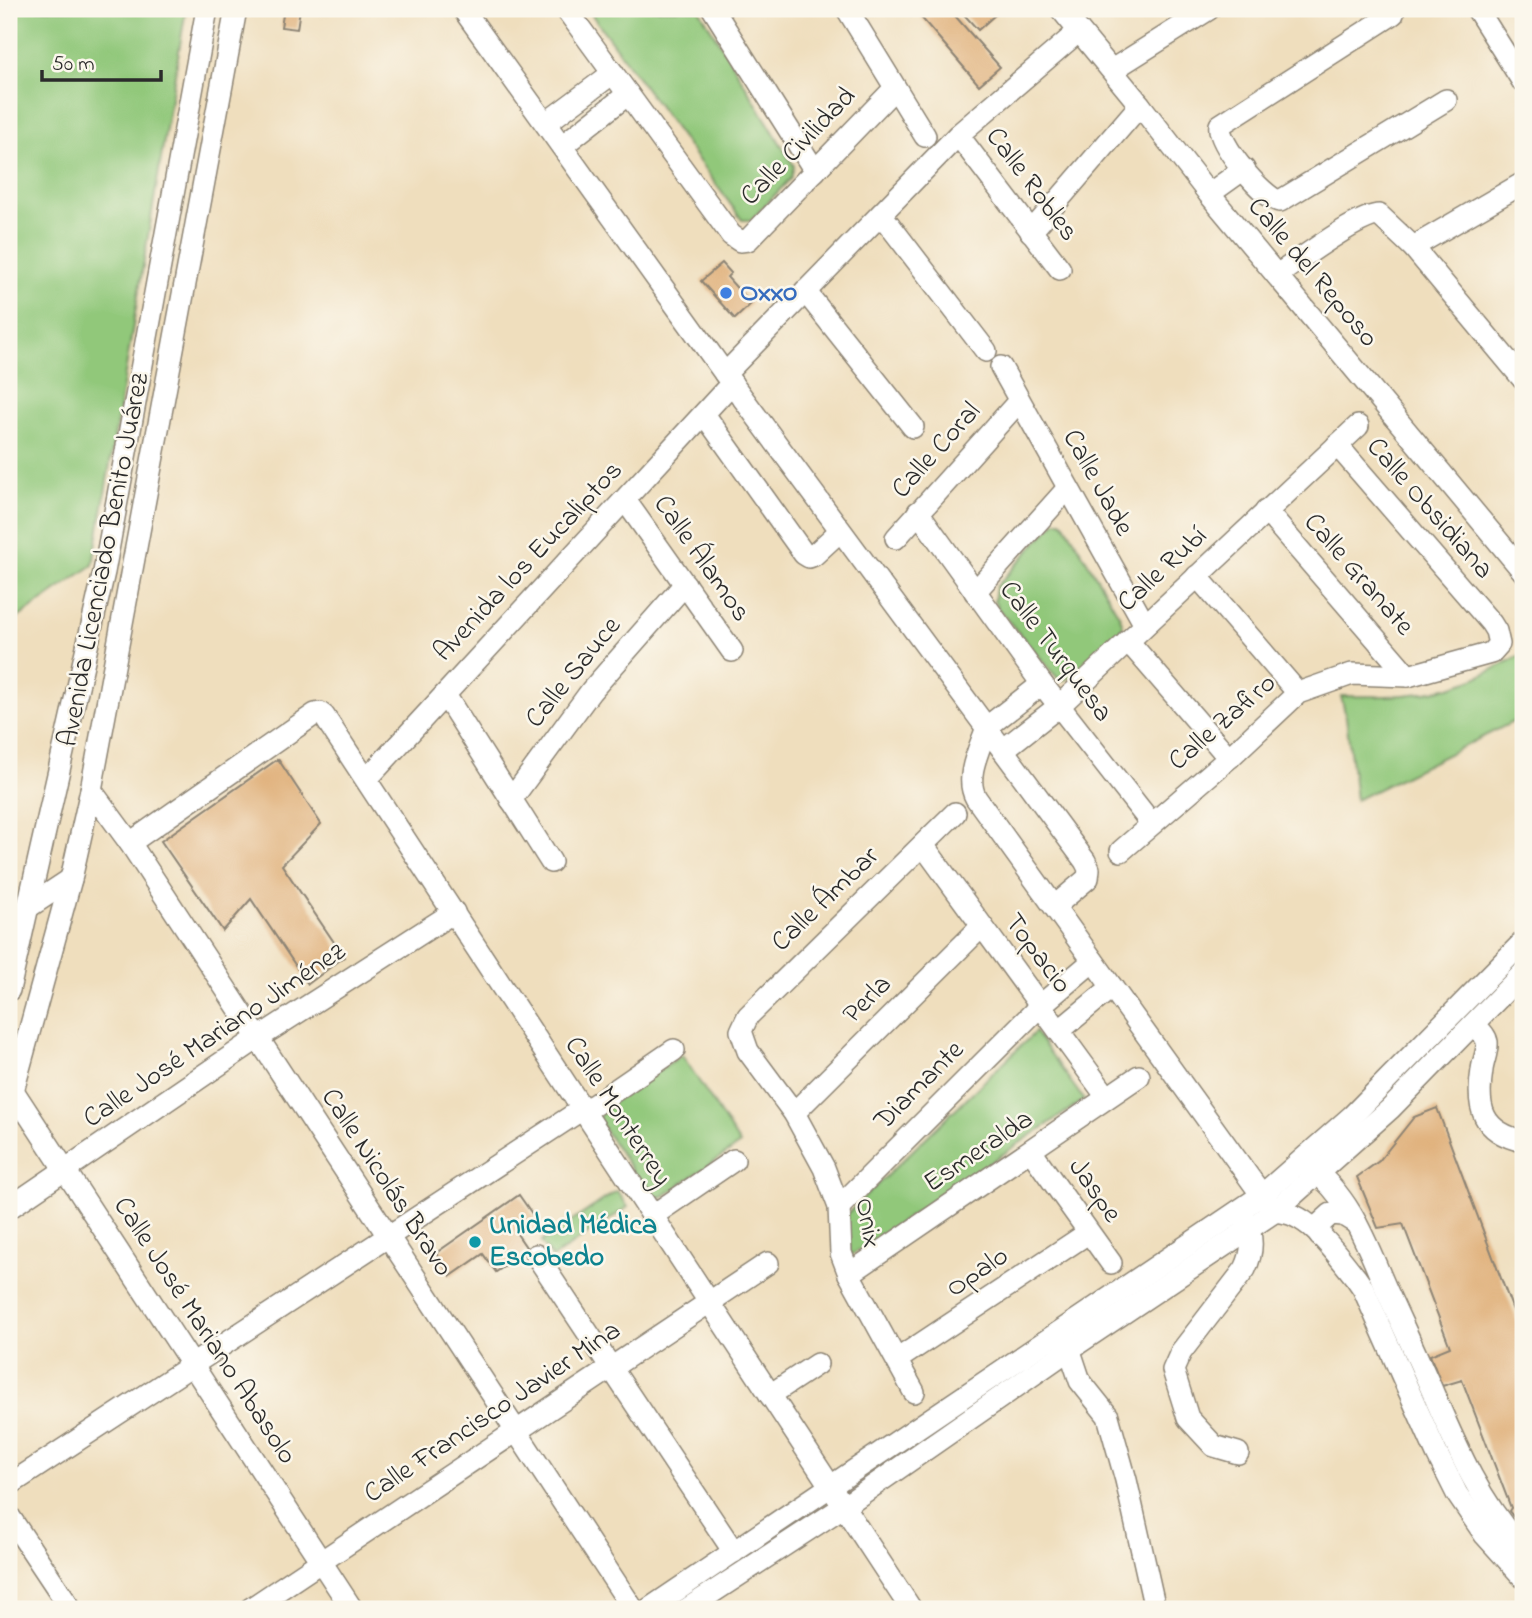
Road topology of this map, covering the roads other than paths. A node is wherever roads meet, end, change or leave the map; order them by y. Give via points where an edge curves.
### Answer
1 (207, 9) edge
2 (236, 9) edge
3 (463, 9) edge
4 (566, 9) edge
5 (713, 9) edge
6 (847, 9) edge
7 (1061, 9) edge
8 (1209, 9) edge
9 (1477, 9) edge
10 (1393, 14) dead end
11 (1079, 31) junction
12 (1112, 71) junction
13 (612, 73) junction
14 (1523, 82) edge
15 (895, 88) junction
16 (628, 94) junction
17 (1446, 100) dead end
18 (1140, 105) junction
19 (545, 123) junction
20 (958, 135) junction
21 (925, 136) dead end
22 (562, 146) junction
23 (1244, 169) junction
24 (815, 171) junction
25 (1522, 185) edge
26 (1209, 194) junction
27 (881, 214) junction
28 (1031, 232) junction
29 (1413, 247) junction
30 (1060, 269) dead end
31 (1277, 275) junction
32 (805, 291) junction
33 (986, 351) dead end
34 (1001, 367) dead end
35 (728, 378) junction
36 (1523, 379) edge
37 (1019, 401) junction
38 (704, 414) junction
39 (1358, 426) dead end
40 (913, 427) dead end
41 (1337, 445) junction
42 (1068, 488) junction
43 (625, 499) junction
44 (1266, 511) junction
45 (918, 512) junction
46 (840, 531) junction
47 (897, 538) dead end
48 (1523, 571) edge
49 (1197, 576) junction
50 (685, 584) junction
51 (975, 592) junction
52 (1145, 625) junction
53 (1128, 641) junction
54 (1499, 644) joint
55 (732, 651) dead end
56 (1408, 676) junction
57 (1042, 684) junction
58 (1298, 693) junction
59 (445, 695) junction
60 (1059, 706) junction
61 (987, 727) junction
62 (1003, 750) junction
63 (1228, 758) junction
64 (367, 779) junction
65 (91, 790) junction
66 (512, 800) junction
67 (955, 813) dead end
68 (1151, 823) junction
69 (130, 843) junction
70 (923, 845) junction
71 (1121, 852) dead end
72 (551, 862) dead end
73 (71, 879) junction
74 (1055, 906) junction
75 (27, 908) junction
76 (454, 912) junction
77 (9, 920) edge
78 (981, 927) junction
79 (1523, 942) edge
80 (1093, 961) junction
81 (1523, 973) edge
82 (1112, 987) junction
83 (9, 990) edge
84 (1041, 1005) junction
85 (1474, 1024) junction
86 (741, 1031) joint
87 (1059, 1031) junction
88 (258, 1038) junction
89 (674, 1050) dead end
90 (1139, 1076) dead end
91 (11, 1087) edge
92 (1107, 1097) junction
93 (581, 1110) junction
94 (794, 1113) junction
95 (9, 1116) edge
96 (1523, 1141) edge
97 (1031, 1151) junction
98 (734, 1160) dead end
99 (1311, 1168) junction
100 (65, 1170) junction
101 (1268, 1203) junction
102 (839, 1207) junction
103 (9, 1208) edge
104 (652, 1216) junction
105 (1244, 1220) junction
106 (1356, 1223) junction
107 (1088, 1233) junction
108 (1320, 1237) junction
109 (387, 1238) junction
110 (536, 1255) dead end
111 (768, 1263) dead end
112 (1111, 1263) dead end
113 (849, 1274) junction
114 (709, 1303) junction
115 (1067, 1340) junction
116 (898, 1359) junction
117 (192, 1364) junction
118 (817, 1364) dead end
119 (611, 1368) junction
120 (914, 1392) dead end
121 (770, 1395) junction
122 (517, 1431) junction
123 (1238, 1453) dead end
124 (9, 1485) edge
125 (830, 1487) junction
126 (843, 1507) junction
127 (9, 1516) edge
128 (1523, 1549) edge
129 (734, 1552) junction
130 (320, 1562) junction
131 (1523, 1577) edge
132 (71, 1609) edge
133 (250, 1609) edge
134 (352, 1609) edge
135 (633, 1609) edge
136 (649, 1609) edge
137 (687, 1609) edge
138 (911, 1609) edge
139 (1155, 1609) edge

1 - 75 street, Avenida Licenciado Benito Juárez via 104,572
2 - 65 street, Avenida Licenciado Benito Juárez
3 - 19 street
4 - 13 street
5 - 24 street
6 - 15 street
7 - 11 street, Calle del Reposo
8 - 12 street
9 - 14 street
10 - 23 street via 1220,125 1219,134
11 - 12 street, Calle del Reposo
11 - 20 street, Avenida los Eucaliptos
12 - 18 street, Calle del Reposo
13 - 16 street
13 - 19 street
15 - 21 street
15 - 24 street, Calle Civilidad
16 - 22 street
16 - 24 street, Calle Civilidad via 731,235 740,240 748,240
17 - 23 street via 1280,201 1265,194
18 - 26 street, Calle del Reposo
18 - 28 street
19 - 22 street
20 - 27 street, Avenida los Eucaliptos
20 - 28 street, Calle Robles
22 - 35 street
23 - 26 street
25 - 29 street
26 - 31 street, Calle del Reposo
27 - 32 street, Avenida los Eucaliptos
27 - 33 street
28 - 30 street, Calle Robles
29 - 31 street via 1385,218 1374,215
29 - 36 street
31 - 48 street, Calle del Reposo
32 - 35 street, Avenida los Eucaliptos
32 - 40 street
34 - 37 street, Calle Jade
35 - 38 street, Avenida los Eucaliptos
35 - 46 street
37 - 42 street, Calle Jade
37 - 45 street, Calle Coral
38 - 43 street, Avenida los Eucaliptos
38 - 46 street via 805,555 814,555
39 - 41 street, Calle Rubí
41 - 44 street, Calle Rubí
41 - 54 street, Calle Obsidiana via 1491,623
42 - 51 street
42 - 52 street, Calle Jade
43 - 50 street, Calle Álamos
43 - 59 street, Avenida los Eucaliptos
44 - 49 street, Calle Rubí
44 - 56 street, Calle Granate
45 - 47 street, Calle Coral
45 - 51 street, Calle Turquesa
46 - 61 street
49 - 52 street, Calle Rubí
49 - 58 street
50 - 55 street, Calle Álamos
50 - 66 street, Calle Sauce via 591,691
51 - 57 street, Calle Turquesa
52 - 53 street, Calle Rubí
53 - 60 street, Calle Rubí
53 - 63 street
54 - 56 street, Calle Zafiro via 1491,653
56 - 58 street, Calle Zafiro via 1352,674
57 - 60 street, Calle Turquesa
57 - 61 street
58 - 63 street, Calle Zafiro
59 - 64 street, Avenida los Eucaliptos
59 - 66 street
60 - 62 street, Calle Rubí
60 - 68 street, Calle Turquesa
61 - 62 street
61 - 74 street via 971,776 973,794
62 - 74 street via 1090,869 1086,880
63 - 68 street, Calle Zafiro
64 - 69 street, Calle Monterrey via 324,716 315,714
64 - 76 street, Calle Monterrey
65 - 69 street, Calle Nicolás Bravo
65 - 73 street, Avenida Licenciado Benito Juárez
66 - 72 street
67 - 70 street, Calle Ámbar
68 - 71 street, Calle Zafiro
69 - 88 street, Calle Nicolás Bravo
70 - 78 street, Topacio
70 - 86 street, Calle Ámbar via 748,1016
73 - 75 street
73 - 91 street, Avenida Licenciado Benito Juárez
74 - 80 street
75 - 77 street
75 - 83 street, Avenida Licenciado Benito Juárez
76 - 88 street, Calle José Mariano Jiménez
76 - 93 street, Calle Monterrey
78 - 84 street, Topacio
78 - 94 street, Perla
79 - 99 street via 1352,1116
80 - 82 street
80 - 84 street, Diamante
81 - 85 street
82 - 87 street
82 - 101 street
84 - 87 street, Topacio
84 - 102 street, Diamante
85 - 96 street via 1487,1044 1480,1106 1488,1125
85 - 99 street via 1390,1109
86 - 94 street, Onix via 748,1051
87 - 92 street, Topacio
88 - 100 street, Calle José Mariano Jiménez
88 - 109 street, Calle Nicolás Bravo
89 - 93 street
90 - 92 street, Esmeralda
91 - 95 street, Avenida Licenciado Benito Juárez
91 - 100 street, Calle José Mariano Abasolo
92 - 97 street, Esmeralda
93 - 104 street, Calle Monterrey
93 - 109 street
94 - 102 street, Onix
97 - 107 street, Jaspe
97 - 113 street, Esmeralda
98 - 104 street
99 - 101 street
99 - 106 street via 1340,1194
100 - 103 street, Calle José Mariano Jiménez
100 - 117 street, Calle José Mariano Abasolo
101 - 105 street
101 - 108 street via 1297,1215
102 - 113 street, Onix via 842,1253
104 - 114 street, Calle Monterrey
105 - 115 street
105 - 123 street via 1252,1255 1181,1352 1173,1370 1188,1418 1214,1446
106 - 108 street via 1331,1214 1321,1224
106 - 128 street via 1470,1477
107 - 112 street, Jaspe
107 - 116 street, Opalo
108 - 131 street via 1363,1288 1466,1509
109 - 117 street
109 - 122 street, Calle Nicolás Bravo
110 - 119 street
111 - 114 street, Calle Francisco Javier Mina
113 - 116 street, Onix
114 - 119 street, Calle Francisco Javier Mina
114 - 121 street, Calle Monterrey
115 - 125 street
115 - 126 street
115 - 139 street via 1080,1381 1108,1416
116 - 120 street, Onix
117 - 124 street
117 - 130 street, Calle José Mariano Abasolo
118 - 121 street
119 - 122 street, Calle Francisco Javier Mina
119 - 129 street
121 - 125 street, Calle Monterrey
122 - 130 street, Calle Francisco Javier Mina
122 - 135 street, Calle Nicolás Bravo
125 - 126 street, Calle Monterrey
125 - 129 street
126 - 137 street
126 - 138 street, Calle Monterrey
127 - 132 street
129 - 136 street
130 - 133 street, Calle Francisco Javier Mina
130 - 134 street, Calle José Mariano Abasolo

